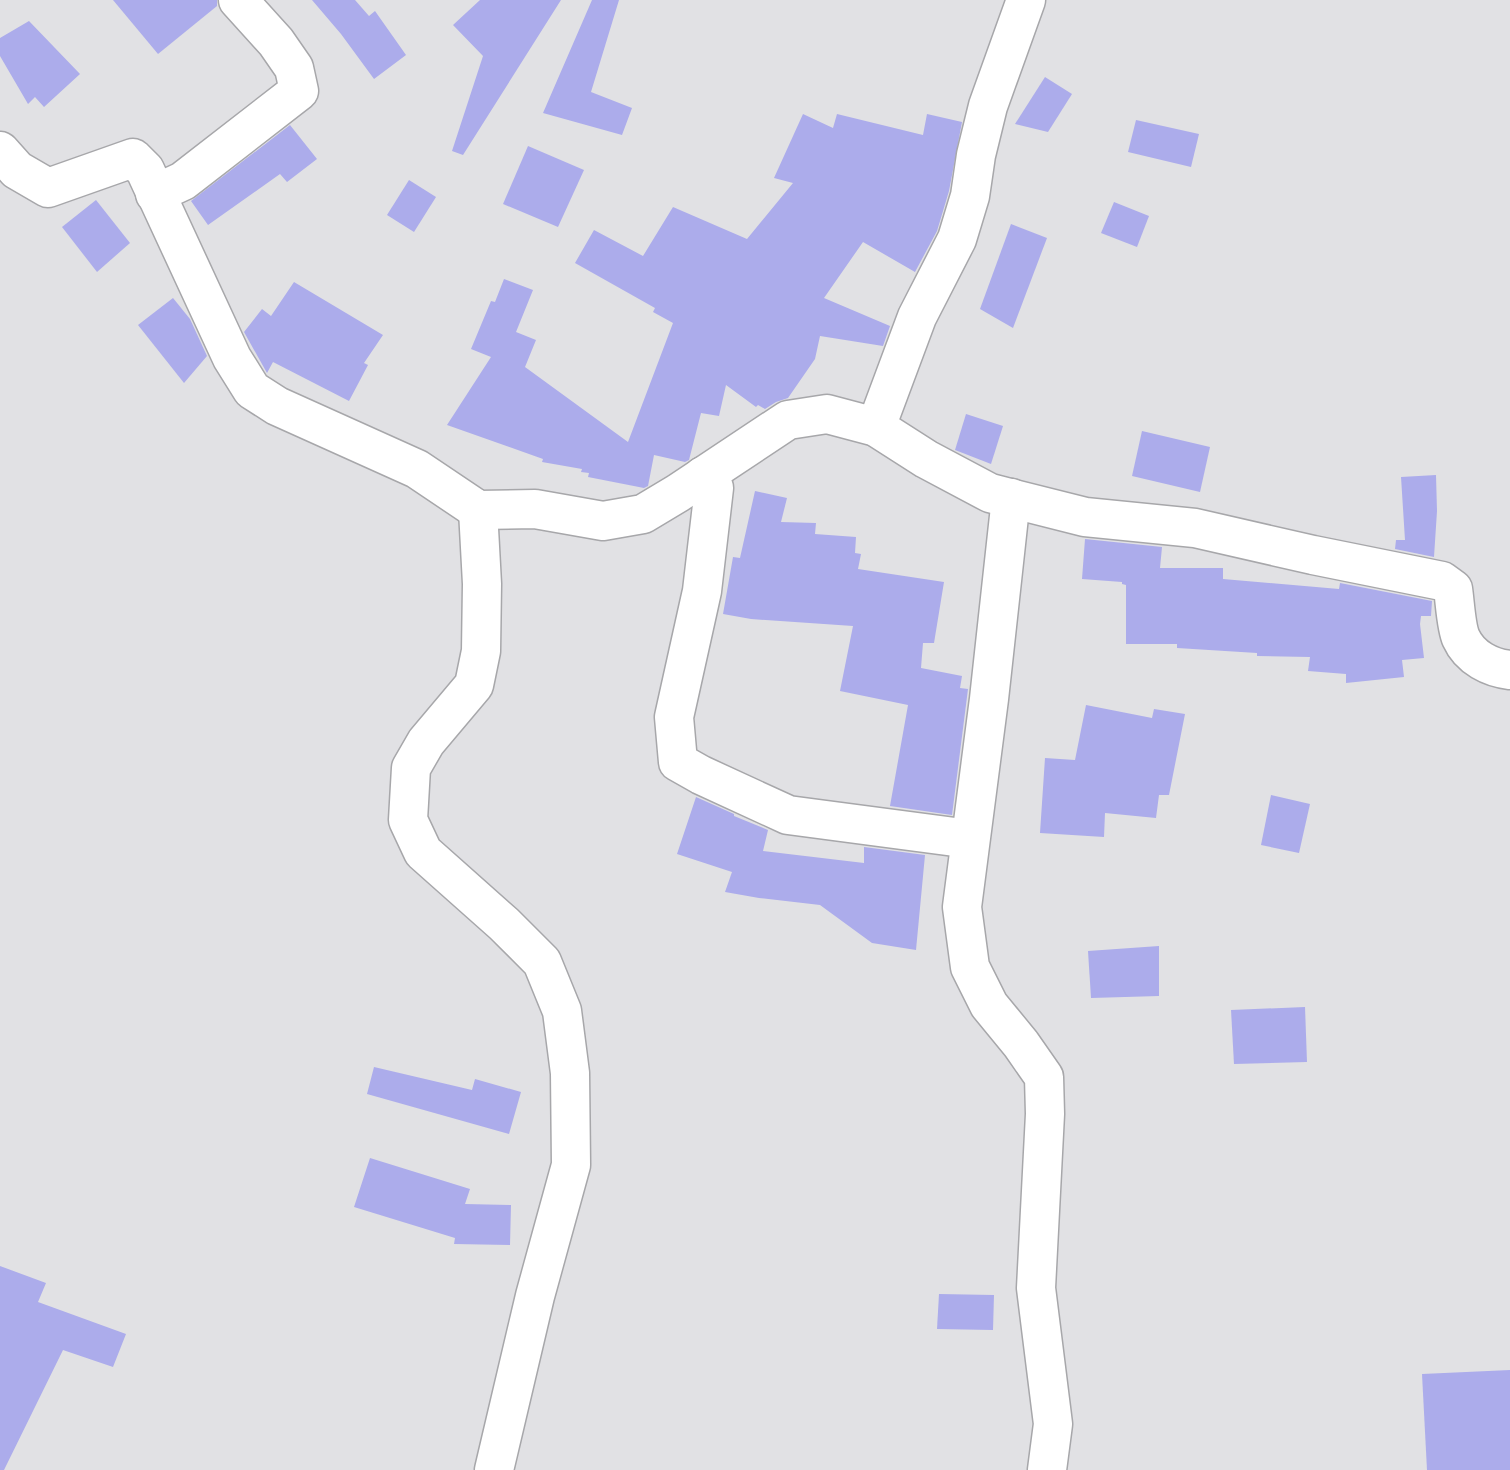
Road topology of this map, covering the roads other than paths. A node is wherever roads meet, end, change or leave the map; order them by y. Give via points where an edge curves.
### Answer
1 (238, 0) edge
2 (1027, 0) edge
3 (0, 151) edge
4 (155, 194) junction
5 (876, 428) junction
6 (704, 476) junction
7 (1011, 498) junction
8 (478, 510) junction
9 (1510, 670) edge
10 (970, 839) junction
11 (494, 1470) edge
12 (1046, 1470) edge

1 - 4 street via 294,68 299,91 183,181
2 - 5 street via 988,106 957,239 917,317
3 - 4 street via 17,170 48,188 132,158 145,170
4 - 8 street via 226,347 252,390 277,406 417,469
5 - 6 street via 827,414 788,420
5 - 7 street via 989,493
6 - 8 street via 643,514 603,522 536,509
6 - 10 street via 714,488 702,592 674,717 678,762 788,815
7 - 9 street via 1085,517 1195,528 1443,581 1453,589 1461,638 1476,657 1494,668
7 - 10 street
8 - 11 street via 481,651 474,685 426,742 411,768 408,820 423,852 542,962 562,1011 570,1073 571,1165
10 - 12 street via 962,906 970,967 989,1005 1044,1077 1036,1289 1053,1424

